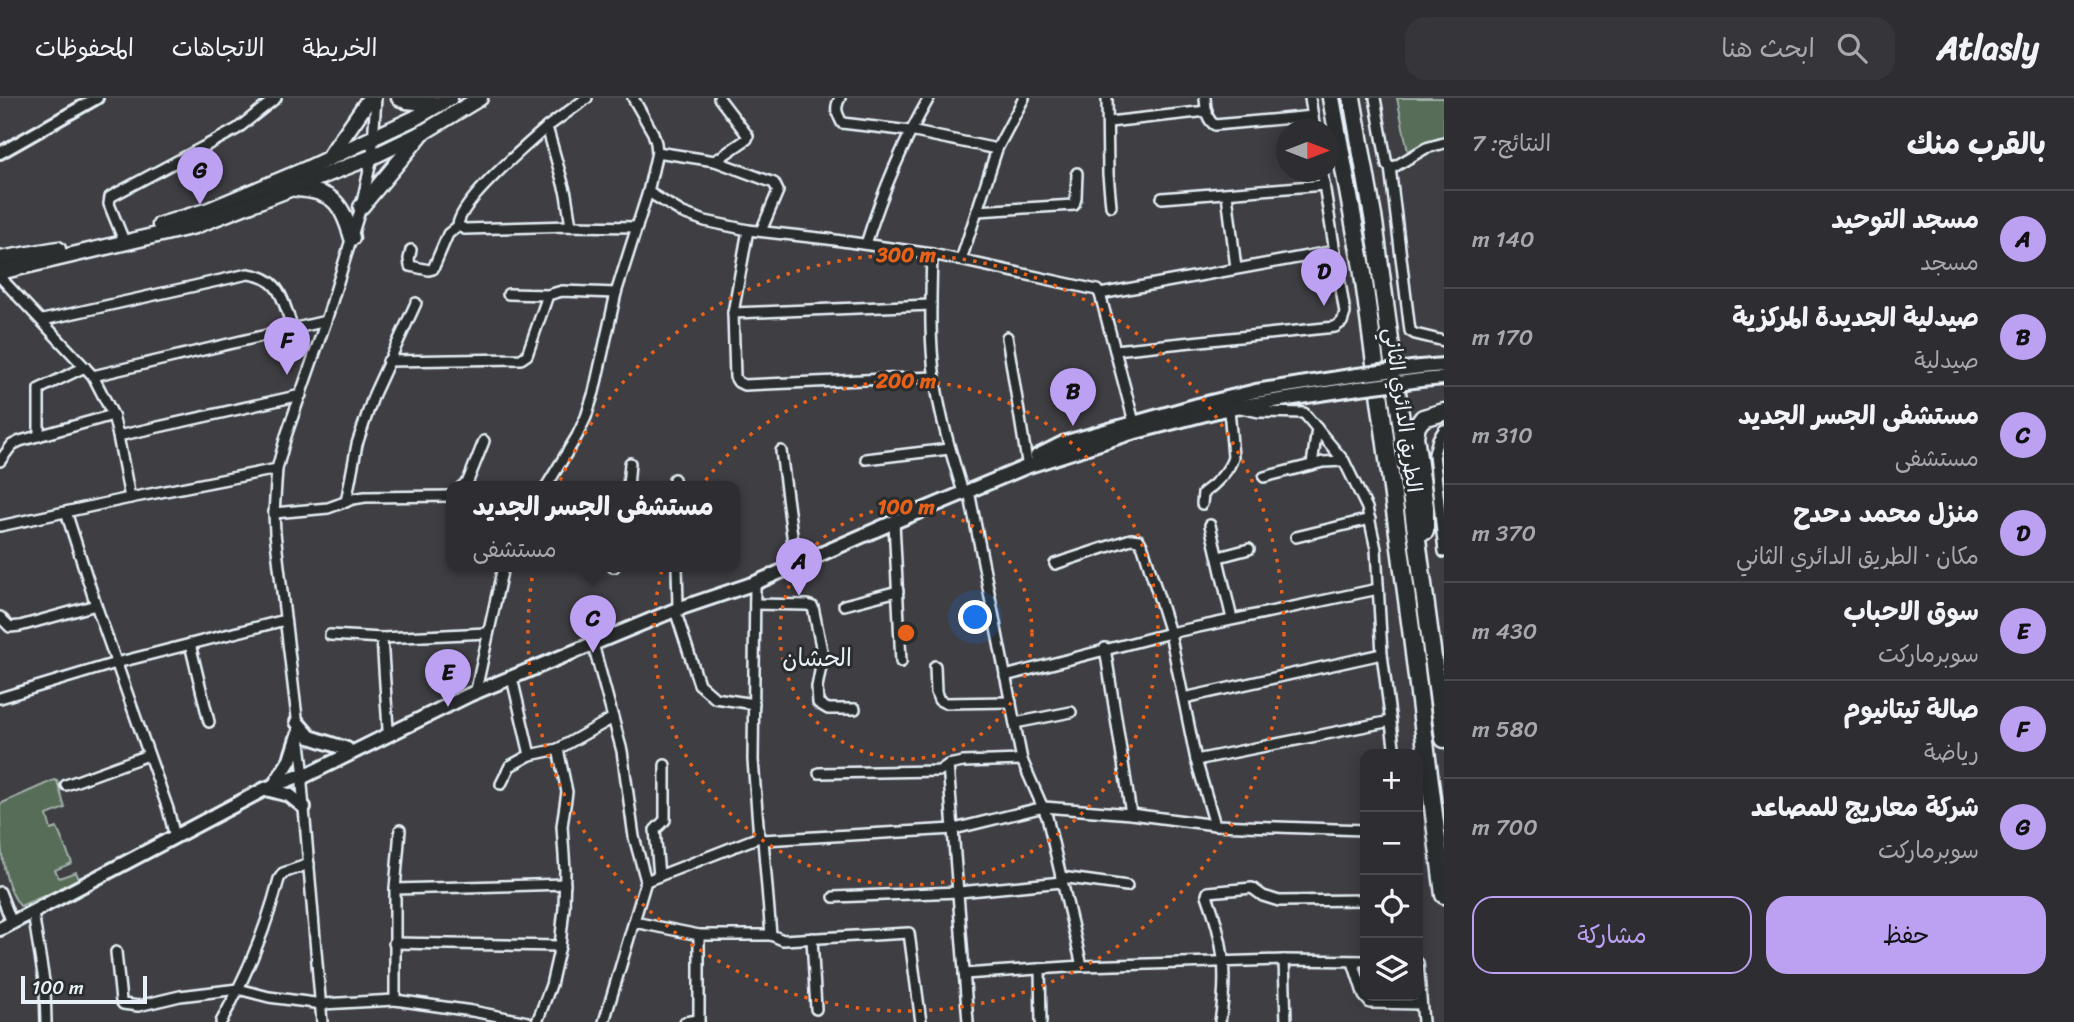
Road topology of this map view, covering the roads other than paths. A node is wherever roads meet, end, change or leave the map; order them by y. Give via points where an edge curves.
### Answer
1 (97, 98) edge
2 (276, 98) edge
3 (370, 98) edge
4 (376, 98) edge
5 (399, 98) edge
6 (480, 98) edge
7 (587, 98) edge
8 (633, 98) edge
9 (719, 98) edge
10 (840, 98) edge
11 (929, 98) edge
12 (1024, 98) edge
13 (1107, 98) edge
14 (1205, 98) edge
15 (1310, 98) edge
16 (1331, 98) edge
17 (1352, 98) edge
18 (1375, 98) edge
19 (444, 101) edge
20 (1207, 111) junction
21 (1313, 116) junction
22 (1313, 119) edge
23 (1109, 122) junction
24 (547, 127) junction
25 (910, 131) junction
26 (424, 132) junction
27 (374, 138) junction
28 (1444, 143) edge
29 (997, 149) junction
30 (0, 152) edge
31 (657, 152) junction
32 (372, 157) junction
33 (328, 159) junction
34 (715, 162) junction
35 (1390, 167) junction
36 (1077, 173) dead end
37 (1324, 182) edge
38 (1324, 185) junction
39 (291, 189) junction
40 (648, 192) junction
41 (1227, 194) junction
42 (1162, 198) dead end
43 (1111, 206) dead end
44 (361, 207) junction
45 (977, 211) junction
46 (458, 226) junction
47 (571, 226) junction
48 (637, 227) junction
49 (748, 230) junction
50 (761, 231) junction
51 (122, 236) junction
52 (352, 238) junction
53 (866, 244) junction
54 (411, 250) dead end
55 (1335, 251) junction
56 (932, 254) junction
57 (0, 259) edge
58 (961, 260) junction
59 (1236, 268) junction
60 (0, 274) edge
61 (616, 293) junction
62 (508, 294) dead end
63 (1100, 294) junction
64 (548, 295) junction
65 (416, 303) dead end
66 (931, 305) junction
67 (733, 313) junction
68 (43, 320) junction
69 (326, 321) junction
70 (293, 329) junction
71 (1007, 337) dead end
72 (1444, 341) edge
73 (1115, 350) junction
74 (388, 361) junction
75 (1444, 365) edge
76 (85, 367) junction
77 (1420, 373) junction
78 (93, 376) junction
79 (935, 377) junction
80 (1444, 377) edge
81 (1358, 382) junction
82 (301, 395) junction
83 (1232, 407) junction
84 (1444, 412) edge
85 (113, 415) junction
86 (1134, 422) junction
87 (1317, 428) junction
88 (1444, 430) edge
89 (39, 436) junction
90 (118, 436) junction
91 (484, 441) dead end
92 (949, 449) junction
93 (781, 451) dead end
94 (866, 459) dead end
95 (0, 461) edge
96 (1343, 461) junction
97 (630, 463) dead end
98 (1026, 465) junction
99 (1311, 465) junction
100 (277, 469) junction
101 (1264, 477) dead end
102 (468, 481) edge
103 (551, 481) edge
104 (628, 481) edge
105 (966, 490) junction
106 (446, 496) edge
107 (130, 498) junction
108 (346, 502) junction
109 (1202, 505) dead end
110 (66, 512) junction
111 (274, 513) junction
112 (1370, 519) junction
113 (894, 522) junction
114 (1210, 525) dead end
115 (0, 526) edge
116 (1296, 537) dead end
117 (1250, 549) dead end
118 (1419, 551) junction
119 (1444, 552) edge
120 (1219, 557) junction
121 (795, 558) junction
122 (1055, 564) dead end
123 (502, 572) edge
124 (677, 572) edge
125 (755, 583) junction
126 (1378, 589) junction
127 (898, 591) junction
128 (755, 604) junction
129 (96, 605) junction
130 (844, 605) dead end
131 (677, 608) junction
132 (0, 617) edge
133 (1232, 619) junction
134 (285, 620) junction
135 (487, 633) junction
136 (1170, 633) junction
137 (330, 635) dead end
138 (382, 638) junction
139 (190, 644) junction
140 (593, 644) junction
141 (1105, 648) junction
142 (1382, 654) junction
143 (545, 662) junction
144 (901, 662) dead end
145 (116, 663) junction
146 (935, 667) dead end
147 (1005, 676) junction
148 (512, 678) junction
149 (476, 690) junction
150 (0, 698) edge
151 (1184, 698) junction
152 (1011, 702) junction
153 (754, 704) junction
154 (855, 709) dead end
155 (1071, 712) dead end
156 (613, 718) junction
157 (1391, 721) junction
158 (209, 722) dead end
159 (1015, 723) junction
160 (298, 729) junction
161 (387, 729) junction
162 (1444, 739) edge
163 (346, 749) junction
164 (558, 749) junction
165 (1394, 749) edge
166 (148, 755) junction
167 (530, 755) junction
168 (1022, 760) junction
169 (1196, 760) junction
170 (665, 765) dead end
171 (948, 765) junction
172 (819, 773) dead end
173 (301, 774) junction
174 (501, 784) dead end
175 (66, 785) dead end
176 (270, 787) junction
177 (304, 807) junction
178 (1044, 807) junction
179 (1131, 814) junction
180 (1215, 825) junction
181 (954, 829) junction
182 (400, 830) dead end
183 (1360, 830) edge
184 (175, 837) junction
185 (761, 838) junction
186 (309, 864) junction
187 (659, 876) junction
188 (1062, 879) junction
189 (646, 881) junction
190 (565, 884) junction
191 (1127, 886) dead end
192 (395, 889) junction
193 (0, 892) edge
194 (959, 892) junction
195 (1444, 895) edge
196 (834, 897) dead end
197 (1360, 900) edge
198 (33, 913) junction
199 (634, 922) junction
200 (6, 926) edge
201 (699, 934) junction
202 (771, 935) junction
203 (812, 938) junction
204 (394, 943) junction
205 (560, 946) junction
206 (116, 952) dead end
207 (1284, 961) junction
208 (1360, 961) edge
209 (1224, 962) junction
210 (1353, 962) junction
211 (1082, 966) junction
212 (1040, 969) junction
213 (964, 974) junction
214 (238, 989) junction
215 (395, 1000) junction
216 (1421, 1001) edge
217 (322, 1004) junction
218 (1421, 1004) junction
219 (816, 1009) dead end
220 (698, 1021) edge
221 (46, 1022) edge
222 (222, 1022) edge
223 (323, 1022) edge
224 (528, 1022) edge
225 (537, 1022) edge
226 (604, 1022) edge
227 (685, 1022) edge
228 (921, 1022) edge
229 (968, 1022) edge
230 (1041, 1022) edge
231 (1220, 1022) edge
232 (1286, 1022) edge
233 (1423, 1022) edge

1 - 30 street
2 - 51 street via 237,129 110,197
3 - 33 main road
4 - 27 street
5 - 19 main road via 405,102
6 - 26 main road
7 - 24 street
8 - 31 street via 653,133
9 - 34 street via 748,136
10 - 25 street via 836,112 842,123
11 - 25 street
12 - 29 street
13 - 23 street
14 - 20 street
15 - 21 street
16 - 195 highway, الطريق الدائري الثاني via 1362,267
17 - 118 highway, الطريق الدائري الثاني via 1374,222
18 - 35 street
19 - 27 main road
20 - 21 street via 1215,125
20 - 23 street
21 - 22 street
23 - 43 street
24 - 46 street via 477,194
24 - 47 street
25 - 29 street
25 - 53 street
26 - 32 main road
26 - 44 main road
27 - 32 street
27 - 33 main road
28 - 35 street
29 - 45 street
31 - 34 street
31 - 40 street
32 - 39 main road
32 - 44 street
33 - 51 main road via 199,213
34 - 50 street via 777,187
35 - 72 street via 1410,331
36 - 45 street via 1074,205
37 - 38 street
38 - 41 street
38 - 55 street
39 - 52 main road via 323,193 336,202
39 - 60 main road via 195,226
40 - 48 street
40 - 49 street via 683,213
41 - 42 street
41 - 59 street
44 - 52 street
45 - 58 street
46 - 47 street
46 - 54 street via 448,234 433,269 410,266
47 - 48 street
48 - 61 street
49 - 50 street
49 - 67 street
50 - 53 street
51 - 57 main road
52 - 69 street
53 - 56 street
55 - 59 street
55 - 73 street via 1345,313 1335,327
56 - 58 street
56 - 66 street
58 - 63 street via 1092,287
59 - 63 street
60 - 68 street
61 - 64 street via 562,291
61 - 103 street via 586,417
62 - 64 street
63 - 73 street
64 - 74 street via 527,355 520,359
65 - 74 street
66 - 67 street
66 - 79 street
67 - 79 street via 735,377 744,385
68 - 70 street via 248,274 264,276 275,284
68 - 76 street
69 - 70 street
69 - 82 street
70 - 78 street
71 - 98 street
73 - 86 street
74 - 108 street via 357,444
75 - 77 main road
76 - 78 street
76 - 89 street via 39,389
77 - 80 main road
77 - 81 main road, bridge
78 - 85 street
79 - 92 street
81 - 83 main road
81 - 86 main road via 1241,394
82 - 90 street
82 - 100 street
83 - 87 street via 1304,413
83 - 98 main road
83 - 109 street via 1232,464 1203,493
84 - 118 highway via 1423,418 1415,431 1426,529
85 - 89 street
85 - 90 street
86 - 98 main road via 1063,443
87 - 96 street
87 - 99 street
88 - 119 street via 1434,454
89 - 95 street via 12,445
90 - 107 street
91 - 102 street
92 - 94 street
92 - 105 street
93 - 121 street
96 - 99 street
96 - 112 street
97 - 104 street
98 - 105 main road
99 - 101 street
100 - 107 street
100 - 111 street
105 - 113 main road
105 - 121 main road
105 - 147 street
106 - 108 street via 365,497
107 - 110 street
108 - 111 street
110 - 115 street
110 - 129 street
111 - 134 street
112 - 116 street
112 - 126 street
113 - 125 main road
113 - 127 street
114 - 120 street
117 - 120 street
118 - 162 highway, الطريق الدائري الثاني
120 - 133 street
121 - 131 main road
122 - 136 street via 1139,540
123 - 135 street
124 - 131 street
125 - 128 street
125 - 131 main road
126 - 133 street
126 - 142 street
127 - 130 street
127 - 144 street
128 - 153 street
128 - 154 street via 813,607 823,656 818,703 828,709
129 - 132 street via 20,626 9,627
129 - 145 street
131 - 140 main road
131 - 143 main road
131 - 153 street via 699,684 715,698
133 - 136 street
134 - 139 street
134 - 160 street
135 - 138 street
135 - 149 street
136 - 141 street
136 - 151 street
137 - 138 street
138 - 161 street
139 - 145 street
139 - 158 street
140 - 143 main road
140 - 156 street
141 - 147 street
141 - 179 street
142 - 151 street
142 - 157 street
143 - 148 main road
143 - 149 main road
145 - 150 street
145 - 166 street
146 - 152 street via 936,692 945,703
147 - 152 street
148 - 167 street
148 - 173 main road
149 - 161 main road
151 - 169 street
152 - 159 street
153 - 185 street via 753,760
155 - 159 street
156 - 164 street
156 - 189 street
157 - 165 street
157 - 169 street
159 - 168 street
160 - 163 main road
160 - 173 street
160 - 176 main road via 290,760
161 - 163 main road
163 - 173 main road
164 - 167 street
164 - 190 street via 567,792 562,826
166 - 175 street
166 - 184 street
167 - 174 street via 510,766
168 - 171 street
168 - 178 street
169 - 180 street
170 - 187 street via 665,821 655,830
171 - 172 street via 939,771
171 - 181 street
173 - 176 main road
173 - 177 street
176 - 177 main road
176 - 184 main road
177 - 186 street
178 - 179 street
178 - 181 street
178 - 188 street
179 - 180 street
180 - 183 street
181 - 185 street
181 - 194 street
182 - 192 street
184 - 198 main road
185 - 187 street
185 - 202 street
186 - 214 street via 279,879
186 - 217 street
187 - 189 street
188 - 191 street
188 - 194 street
188 - 211 street
189 - 199 street
190 - 192 street
190 - 205 street
192 - 204 street
193 - 200 street
194 - 196 street
194 - 213 street
197 - 209 street via 1279,901 1252,888 1210,891 1207,895 1219,927
198 - 200 main road
198 - 221 street
199 - 201 street
199 - 226 street
201 - 202 street
201 - 220 street
202 - 203 street via 783,940
203 - 219 street
203 - 228 street via 909,933
204 - 205 street
204 - 215 street
205 - 225 street
206 - 214 street via 125,1005
207 - 209 street
207 - 210 street
207 - 232 street
208 - 210 street
209 - 211 street
209 - 231 street
210 - 218 street via 1370,1003
211 - 212 street
212 - 213 street
212 - 230 street
213 - 229 street
214 - 217 street
214 - 222 street
215 - 217 street
215 - 224 street
216 - 218 street
217 - 223 street
218 - 233 street
220 - 227 street

